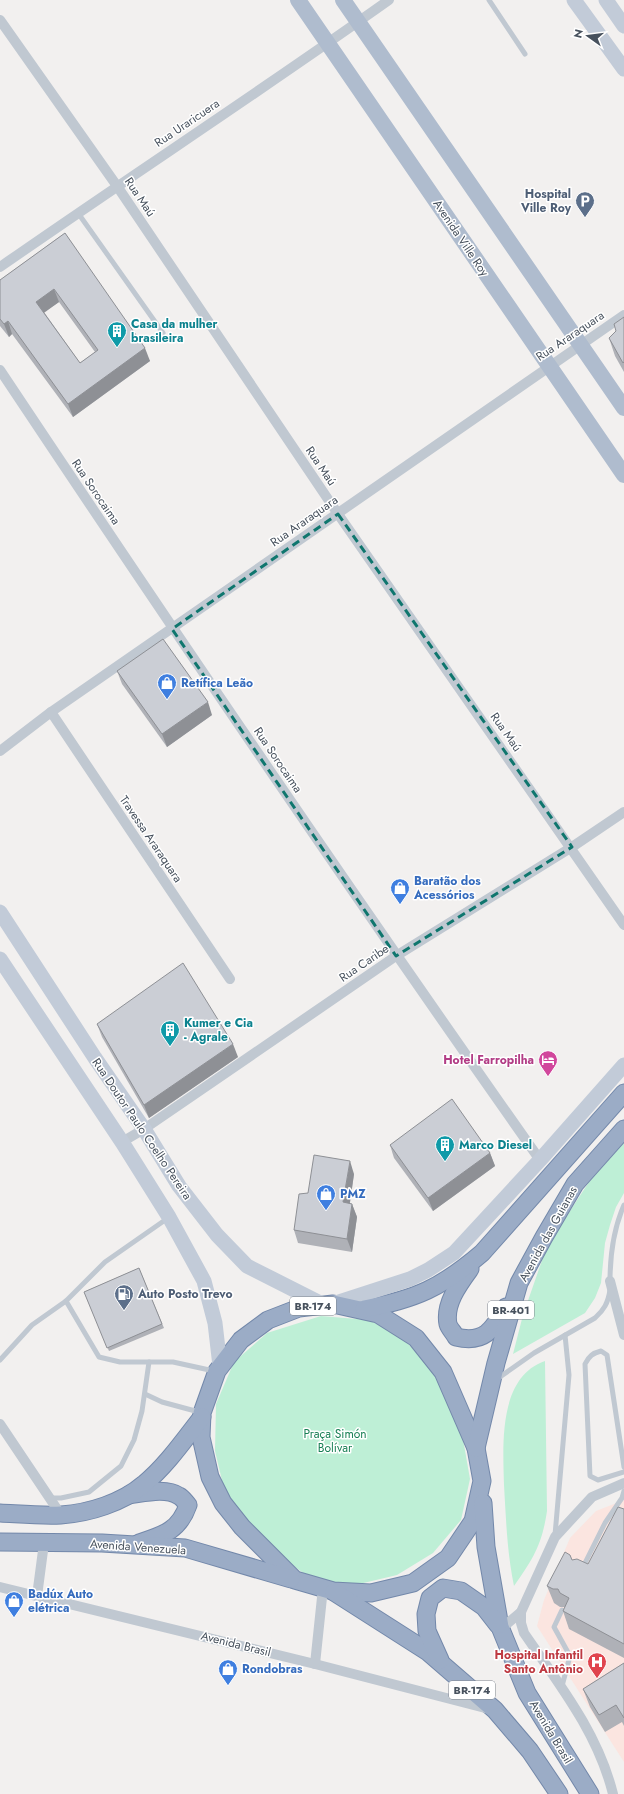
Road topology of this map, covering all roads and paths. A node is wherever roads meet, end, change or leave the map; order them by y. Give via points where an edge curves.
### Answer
1 (298, 0) edge
2 (343, 0) edge
3 (389, 0) edge
4 (489, 0) edge
5 (574, 0) edge
6 (606, 0) edge
7 (0, 20) edge
8 (358, 22) junction
9 (624, 26) edge
10 (328, 44) junction
11 (525, 54) dead end
12 (624, 69) edge
13 (117, 186) junction
14 (78, 213) junction
15 (0, 267) edge
16 (624, 315) edge
17 (163, 333) dead end
18 (581, 346) junction
19 (548, 366) junction
20 (0, 370) edge
21 (624, 408) edge
22 (624, 475) edge
23 (338, 514) junction
24 (172, 628) junction
25 (51, 712) junction
26 (0, 751) edge
27 (624, 812) edge
28 (572, 847) junction
29 (0, 912) edge
30 (624, 925) edge
31 (396, 956) junction
32 (0, 960) edge
33 (230, 980) dead end
34 (624, 1065) edge
35 (624, 1093) edge
36 (144, 1129) junction
37 (624, 1129) edge
38 (122, 1142) junction
39 (540, 1160) junction
40 (624, 1205) edge
41 (169, 1217) junction
42 (482, 1253) junction
43 (610, 1281) junction
44 (519, 1283) junction
45 (66, 1301) junction
46 (361, 1302) junction
47 (329, 1305) junction
48 (565, 1335) junction
49 (624, 1335) edge
50 (0, 1360) edge
51 (150, 1362) junction
52 (218, 1369) junction
53 (491, 1383) junction
54 (145, 1394) junction
55 (202, 1415) junction
56 (0, 1424) edge
57 (476, 1448) junction
58 (624, 1467) edge
59 (624, 1472) edge
60 (482, 1481) junction
61 (624, 1483) edge
62 (624, 1492) edge
63 (125, 1496) junction
64 (50, 1498) junction
65 (0, 1513) edge
66 (61, 1515) junction
67 (555, 1537) junction
68 (0, 1542) edge
69 (44, 1543) junction
70 (133, 1545) junction
71 (580, 1574) edge
72 (295, 1580) junction
73 (0, 1587) edge
74 (328, 1589) junction
75 (37, 1596) junction
76 (562, 1610) edge
77 (522, 1612) junction
78 (500, 1627) junction
79 (315, 1664) junction
80 (442, 1664) junction
81 (561, 1687) junction
82 (495, 1710) junction
83 (559, 1794) edge
84 (590, 1794) edge
85 (613, 1794) edge

1 - 10 main road, Avenida Ville Roy
2 - 8 main road
3 - 8 street, Rua Uraricuera
4 - 11 lane
5 - 12 main road
6 - 9 main road
7 - 13 street, Rua Maú
8 - 10 street, Rua Uraricuera
8 - 18 main road
10 - 13 street, Rua Uraricuera
10 - 19 main road, Avenida Ville Roy
13 - 14 street, Rua Uraricuera
13 - 23 street, Rua Maú
14 - 15 street, Rua Uraricuera
14 - 17 lane
16 - 18 street, Rua Araraquara
18 - 19 street, Rua Araraquara
18 - 21 main road
19 - 22 main road, Avenida Ville Roy
19 - 23 street, Rua Araraquara
20 - 24 street, Rua Sorocaima
23 - 24 street, Rua Araraquara
23 - 28 street, Rua Maú
24 - 25 street, Rua Araraquara
24 - 31 street, Rua Sorocaima
25 - 26 street, Rua Araraquara
25 - 33 street, Travessa Araraquara
27 - 28 street, Rua Caribe
28 - 30 street, Rua Maú
28 - 31 street, Rua Caribe
29 - 36 main road, Rua Doutor Paulo Coelho Pereira
31 - 36 street, Rua Caribe
31 - 39 street, Rua Sorocaima
32 - 38 main road, Rua Doutor Paulo Coelho Pereira
34 - 39 main road
35 - 42 highway, Avenida das Guianas
36 - 38 street, Rua Caribe
36 - 47 main road, Rua Doutor Paulo Coelho Pereira via 183,1192 217,1235 247,1266
37 - 44 highway, Avenida das Guianas / BR-401 via 575,1184
38 - 41 main road, Rua Doutor Paulo Coelho Pereira
39 - 46 main road via 454,1253 428,1270
40 - 43 lane via 612,1242
41 - 45 lane via 105,1262
41 - 52 main road, Rua Doutor Paulo Coelho Pereira via 204,1281 215,1323
42 - 44 highway via 452,1297 448,1310 448,1325 456,1337 468,1340 483,1336 494,1326
42 - 46 highway, Avenida das Guianas via 456,1275 426,1292 402,1301
43 - 48 lane via 608,1302 603,1311
43 - 49 street
44 - 53 highway, Avenida das Guianas / BR-401
45 - 50 lane via 32,1326
45 - 51 lane via 99,1357 120,1362
46 - 47 highway, BR-174
46 - 57 highway, BR-174 via 416,1338 443,1372
47 - 52 highway, BR-174 via 299,1308 268,1320 241,1340
48 - 53 lane
48 - 67 lane via 569,1375
51 - 52 lane via 173,1362
51 - 54 lane
52 - 55 highway, BR-174
53 - 57 highway, Avenida das Guianas / BR-401
54 - 55 lane
54 - 64 lane via 134,1440 121,1466 90,1492
55 - 63 highway, BR-174 via 174,1451 143,1484
55 - 72 highway, BR-174 via 201,1437 210,1477 224,1503 242,1527
56 - 64 street
57 - 60 highway, BR-174
58 - 59 lane via 607,1355 601,1351 596,1352 585,1364 590,1476 598,1480
60 - 74 highway, BR-174 via 473,1521 448,1558 413,1583 371,1593
60 - 78 highway, Avenida Brasil / BR-174 via 486,1547
61 - 67 street via 592,1497
62 - 71 lane via 605,1523
63 - 66 highway, BR-174 via 89,1510
63 - 70 highway via 168,1492 180,1496 188,1505 183,1519 174,1528
64 - 66 street
65 - 66 highway, BR-174
67 - 77 street
68 - 69 highway, Avenida Venezuela / BR-174
69 - 70 highway, Avenida Venezuela / BR-174
69 - 75 street
70 - 72 highway, Avenida Venezuela / BR-174 via 185,1548
72 - 74 highway, BR-174
73 - 75 street, Avenida Brasil
74 - 79 street
74 - 80 highway, BR-174 via 428,1652
75 - 79 street, Avenida Brasil
76 - 81 lane via 554,1627 570,1656
77 - 78 street
77 - 81 street via 521,1623 524,1633
78 - 80 highway via 484,1607 461,1590 443,1588 430,1598 426,1614 427,1631
78 - 84 highway, Avenida Brasil / BR-174 via 527,1693
79 - 82 street, Avenida Brasil
80 - 82 highway, BR-174
81 - 85 street via 591,1733 600,1752
82 - 83 highway, BR-174 via 530,1751

